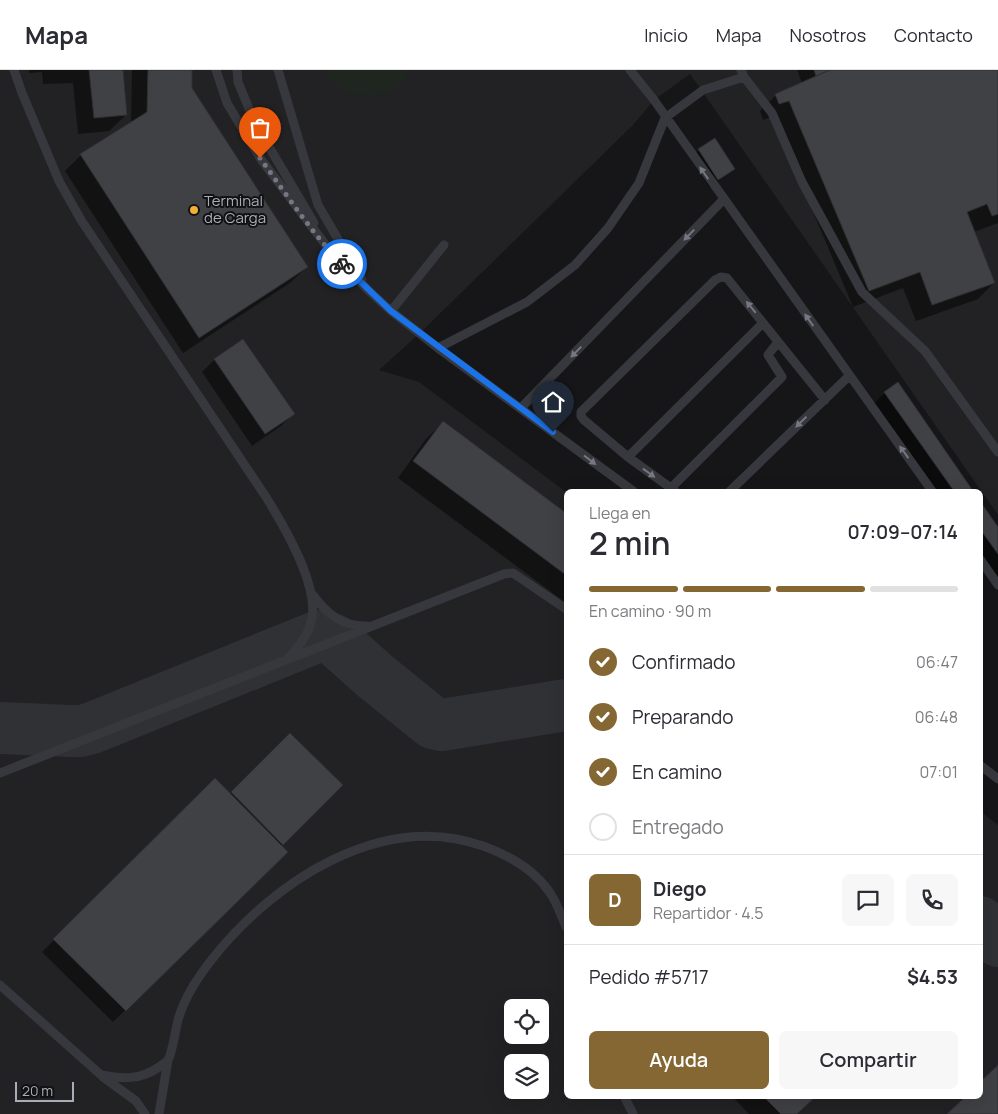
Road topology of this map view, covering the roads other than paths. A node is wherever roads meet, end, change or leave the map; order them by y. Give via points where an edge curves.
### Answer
1 (14, 70) edge
2 (216, 70) edge
3 (236, 70) edge
4 (278, 70) edge
5 (630, 70) edge
6 (742, 74) edge
7 (665, 118) junction
8 (723, 200) junction
9 (444, 245) dead end
10 (330, 252) junction
11 (369, 291) junction
12 (391, 311) junction
13 (763, 323) junction
14 (778, 342) junction
15 (438, 348) junction
16 (849, 376) junction
17 (825, 400) junction
18 (521, 408) junction
19 (998, 452) edge
20 (628, 457) junction
21 (630, 489) edge
22 (672, 489) edge
23 (674, 489) edge
24 (732, 489) edge
25 (931, 489) edge
26 (983, 563) edge
27 (998, 584) edge
28 (311, 592) junction
29 (564, 608) edge
30 (372, 626) junction
31 (286, 660) junction
32 (983, 767) edge
33 (0, 773) edge
34 (998, 779) edge
35 (564, 923) edge
36 (0, 985) edge
37 (168, 1060) junction
38 (101, 1075) junction
39 (626, 1099) edge
40 (145, 1114) edge
41 (159, 1114) edge
42 (633, 1114) edge

1 - 28 lane via 59,181 81,220 266,497 300,560
2 - 10 lane via 227,103 260,158
3 - 10 lane via 255,123
4 - 11 lane via 318,205
5 - 7 lane
6 - 7 lane via 703,90
6 - 19 lane via 772,113 802,182 862,292 925,351
8 -> 7 lane
7 - 15 lane via 639,183 608,228 575,264 527,302
16 -> 8 lane
8 -> 18 lane
9 - 12 lane
10 - 11 lane
11 - 12 lane
12 - 15 lane
13 - 14 lane
13 - 20 lane
13 -> 20 lane via 727,278 715,280 581,412 584,420
14 - 17 lane
14 - 23 lane via 768,355 782,377
15 - 18 lane
16 - 17 lane
25 -> 16 lane
17 -> 24 lane
18 -> 21 lane
20 -> 22 lane
26 - 27 lane
28 - 30 lane via 321,606 342,622 356,627
28 - 31 lane via 312,622 301,645
29 - 30 lane via 513,573
30 - 31 lane
31 - 33 lane
32 - 34 lane
35 - 37 lane via 549,890 523,865 500,852 470,841 437,837 406,837 369,844 306,873 253,914 214,957 187,994
36 - 38 lane
37 - 38 lane via 137,1078
37 - 41 lane
38 - 40 lane via 136,1101
39 - 42 lane

